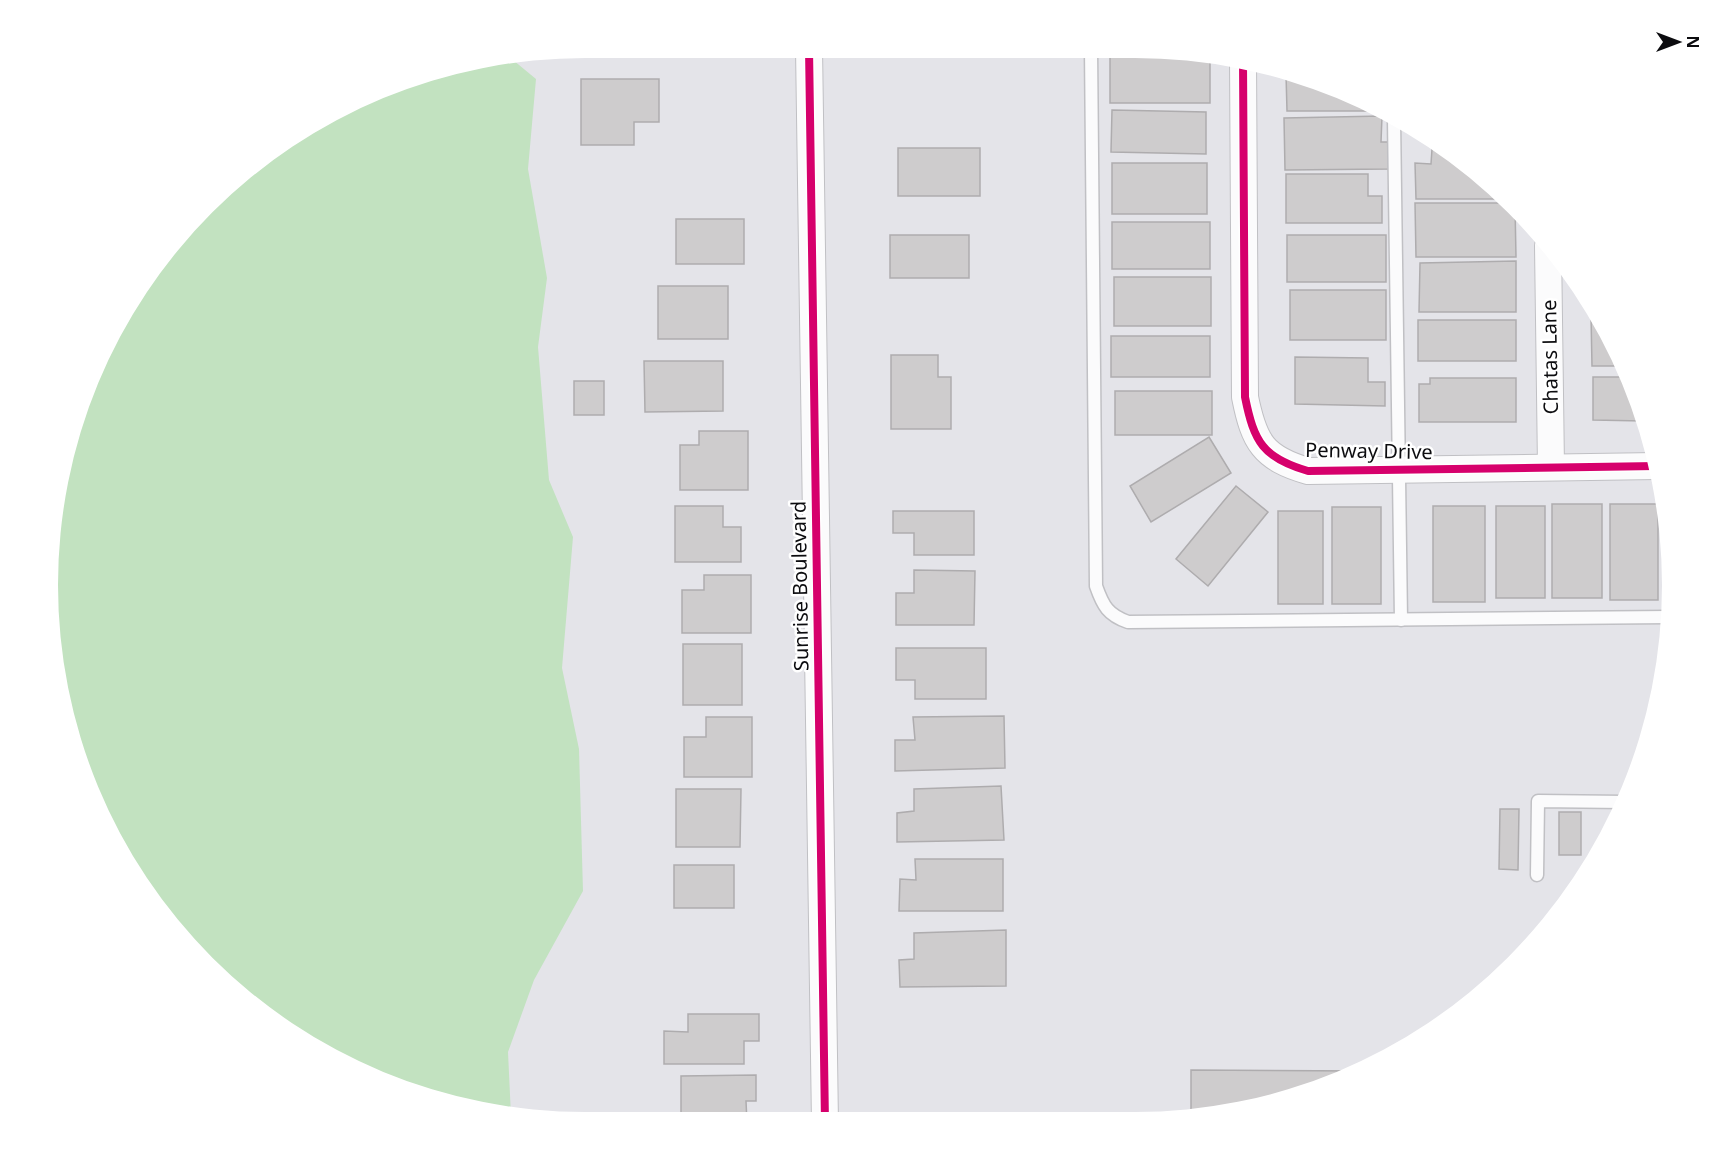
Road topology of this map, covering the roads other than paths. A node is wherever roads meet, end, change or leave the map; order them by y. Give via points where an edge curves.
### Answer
1 (808, 58) edge
2 (1091, 58) edge
3 (1243, 70) edge
4 (1394, 127) edge
5 (1548, 259) edge
6 (1648, 466) edge
7 (1551, 467) junction
8 (1399, 469) junction
9 (1660, 617) edge
10 (1401, 620) junction
11 (1614, 802) edge
12 (1537, 875) dead end
13 (825, 1112) edge

1 - 13 street, Sunrise Boulevard
2 - 10 lane via 1096,586 1103,607 1128,622
3 - 8 street, Penway Drive via 1245,397 1252,430 1263,448 1284,464 1308,471
4 - 8 lane
5 - 7 street, Chatas Lane
6 - 7 street, Penway Drive
7 - 8 street, Penway Drive
8 - 10 lane
9 - 10 lane
11 - 12 lane via 1538,801

